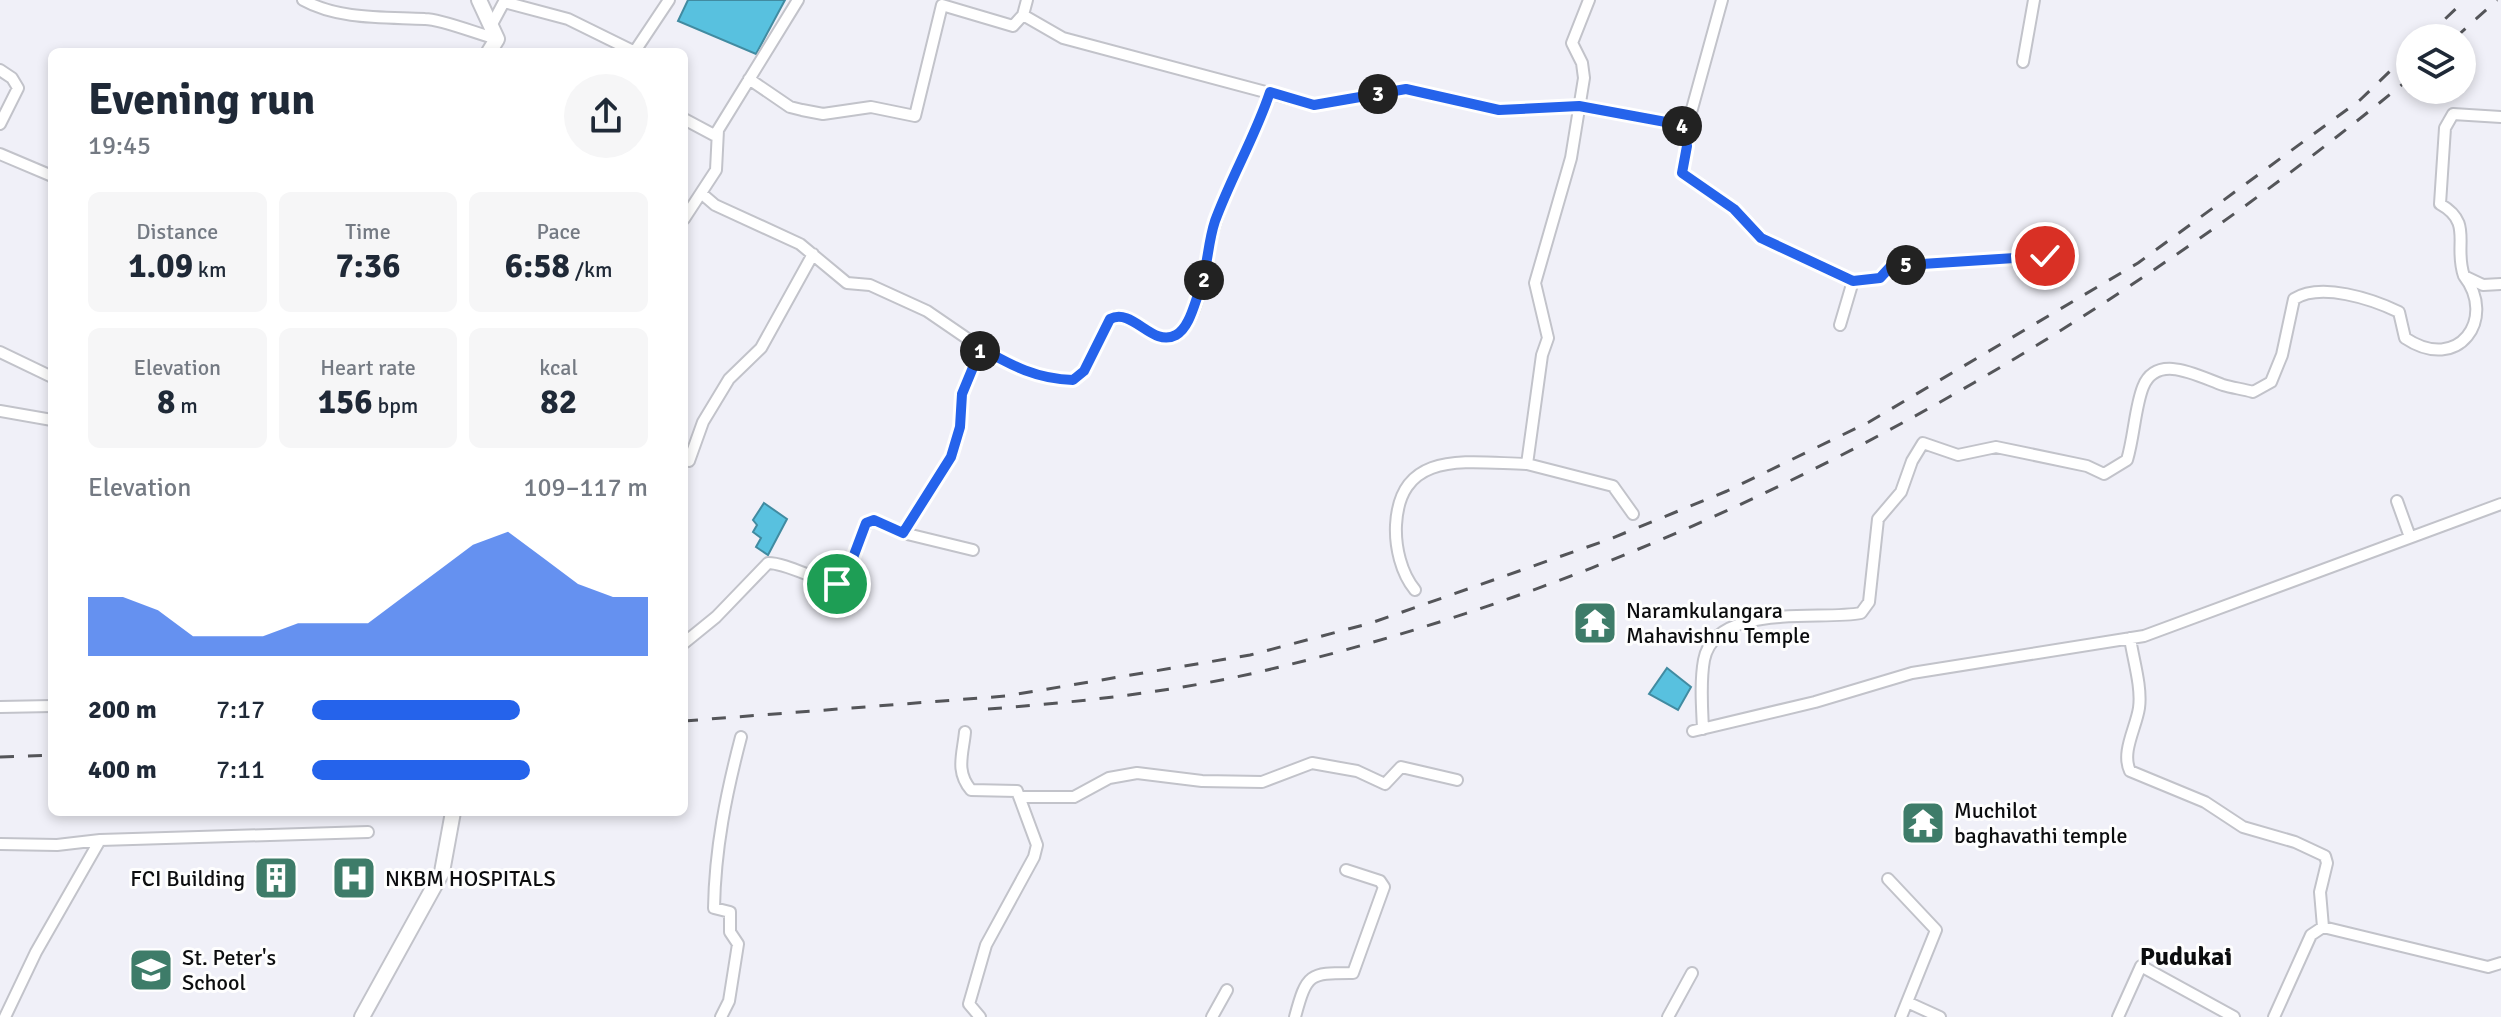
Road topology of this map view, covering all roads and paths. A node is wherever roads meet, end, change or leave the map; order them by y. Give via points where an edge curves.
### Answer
1 (303, 0) edge
2 (479, 0) edge
3 (669, 0) edge
4 (798, 0) edge
5 (1027, 0) edge
6 (1589, 0) edge
7 (1722, 0) edge
8 (2034, 0) edge
9 (505, 1) edge
10 (1023, 15) junction
11 (494, 33) junction
12 (490, 48) edge
13 (629, 48) edge
14 (637, 48) edge
15 (2023, 62) dead end
16 (0, 70) edge
17 (749, 79) junction
18 (1270, 92) junction
19 (1579, 106) junction
20 (2501, 117) edge
21 (688, 121) edge
22 (0, 124) edge
23 (1682, 125) junction
24 (718, 130) junction
25 (0, 154) edge
26 (48, 174) edge
27 (701, 193) junction
28 (688, 213) edge
29 (813, 254) junction
30 (2045, 256) dead end
31 (2464, 276) junction
32 (1853, 281) junction
33 (2501, 284) edge
34 (1840, 325) dead end
35 (981, 348) junction
36 (0, 352) edge
37 (48, 375) edge
38 (0, 411) edge
39 (48, 419) edge
40 (688, 460) edge
41 (1527, 464) junction
42 (2397, 501) dead end
43 (2501, 504) edge
44 (1633, 514) dead end
45 (903, 533) junction
46 (2410, 537) junction
47 (973, 550) dead end
48 (1415, 590) dead end
49 (2130, 638) junction
50 (688, 640) edge
51 (48, 706) edge
52 (0, 707) edge
53 (965, 732) dead end
54 (741, 737) dead end
55 (1457, 780) dead end
56 (1022, 797) junction
57 (452, 816) edge
58 (368, 832) dead end
59 (100, 840) junction
60 (0, 844) edge
61 (1346, 870) dead end
62 (1888, 879) dead end
63 (2323, 927) junction
64 (2501, 963) edge
65 (1692, 973) dead end
66 (1227, 990) dead end
67 (1907, 1002) junction
68 (5, 1017) edge
69 (362, 1017) edge
70 (721, 1017) edge
71 (980, 1017) edge
72 (1212, 1017) edge
73 (1295, 1017) edge
74 (1668, 1017) edge
75 (1901, 1017) edge
76 (1940, 1017) edge
77 (2118, 1017) edge
78 (2234, 1017) edge
79 (2274, 1017) edge

1 - 11 street via 368,17 425,19
2 - 11 main road
3 - 14 street
4 - 17 street
5 - 10 street
6 - 19 street via 1572,43 1584,78
7 - 23 street via 1692,109
8 - 15 street
9 - 11 street
9 - 13 street via 568,19
10 - 17 street via 1013,26 942,5 915,116 871,107 823,114 802,110
10 - 18 street via 1063,38
11 - 12 main road
16 - 22 street via 18,88
17 - 24 street
18 - 19 street via 1314,105 1406,89 1511,112
18 - 35 street via 1215,222 1205,276 1183,330 1162,336 1116,316 1084,371 1073,380 1047,379
19 - 23 street
19 - 41 street via 1571,158 1535,283 1548,338
20 - 31 street via 2453,114 2445,128 2440,204 2460,221
21 - 24 street via 714,135
23 - 32 street via 1687,146 1682,173 1734,209 1761,238
24 - 27 street via 716,170
25 - 26 street
27 - 28 street
27 - 29 street
29 - 35 street via 847,283 870,285 927,311
29 - 40 street via 761,348 729,379
30 - 32 street via 1891,266 1880,278
31 - 33 street via 2483,285
31 - 49 street via 2473,288 2473,322 2468,337 2456,348 2439,351 2405,338 2399,312 2387,306 2304,293 2294,299 2271,382 2253,392 2222,385 2212,377 2160,369 2151,373 2142,389 2127,460 2104,474 1996,447 1958,455 1923,443 1901,492 1878,519 1869,602 1861,613 1759,617 1711,644 1704,659 1698,730 1912,673
32 - 34 street
35 - 45 street via 962,394 951,457
36 - 37 street
38 - 39 street
41 - 44 street via 1613,486
41 - 48 street via 1437,467 1419,471 1403,487 1395,542
42 - 46 street
43 - 46 street
45 - 47 street
45 - 50 street via 874,520 866,523 845,579 837,584 768,563
46 - 49 street
49 - 63 street via 2139,706 2130,771 2205,802 2243,827 2325,856
51 - 52 street
53 - 56 street via 959,768 971,790 1017,791
54 - 70 street via 712,883 714,908 730,912 730,932 738,944 729,1001
55 - 56 street via 1401,767 1385,784 1357,771 1312,763 1262,782 1137,773 1109,778 1074,797
56 - 71 street via 1037,845 986,945 969,1004
57 - 69 main road via 442,872
58 - 59 street
59 - 60 street
59 - 68 street
61 - 73 street via 1384,887 1353,973 1315,974 1302,991
62 - 67 street via 1936,930
63 - 64 street via 2488,967
63 - 79 street via 2311,935
65 - 74 street
66 - 72 street
67 - 75 street
67 - 76 street
77 - 78 street via 2141,966

